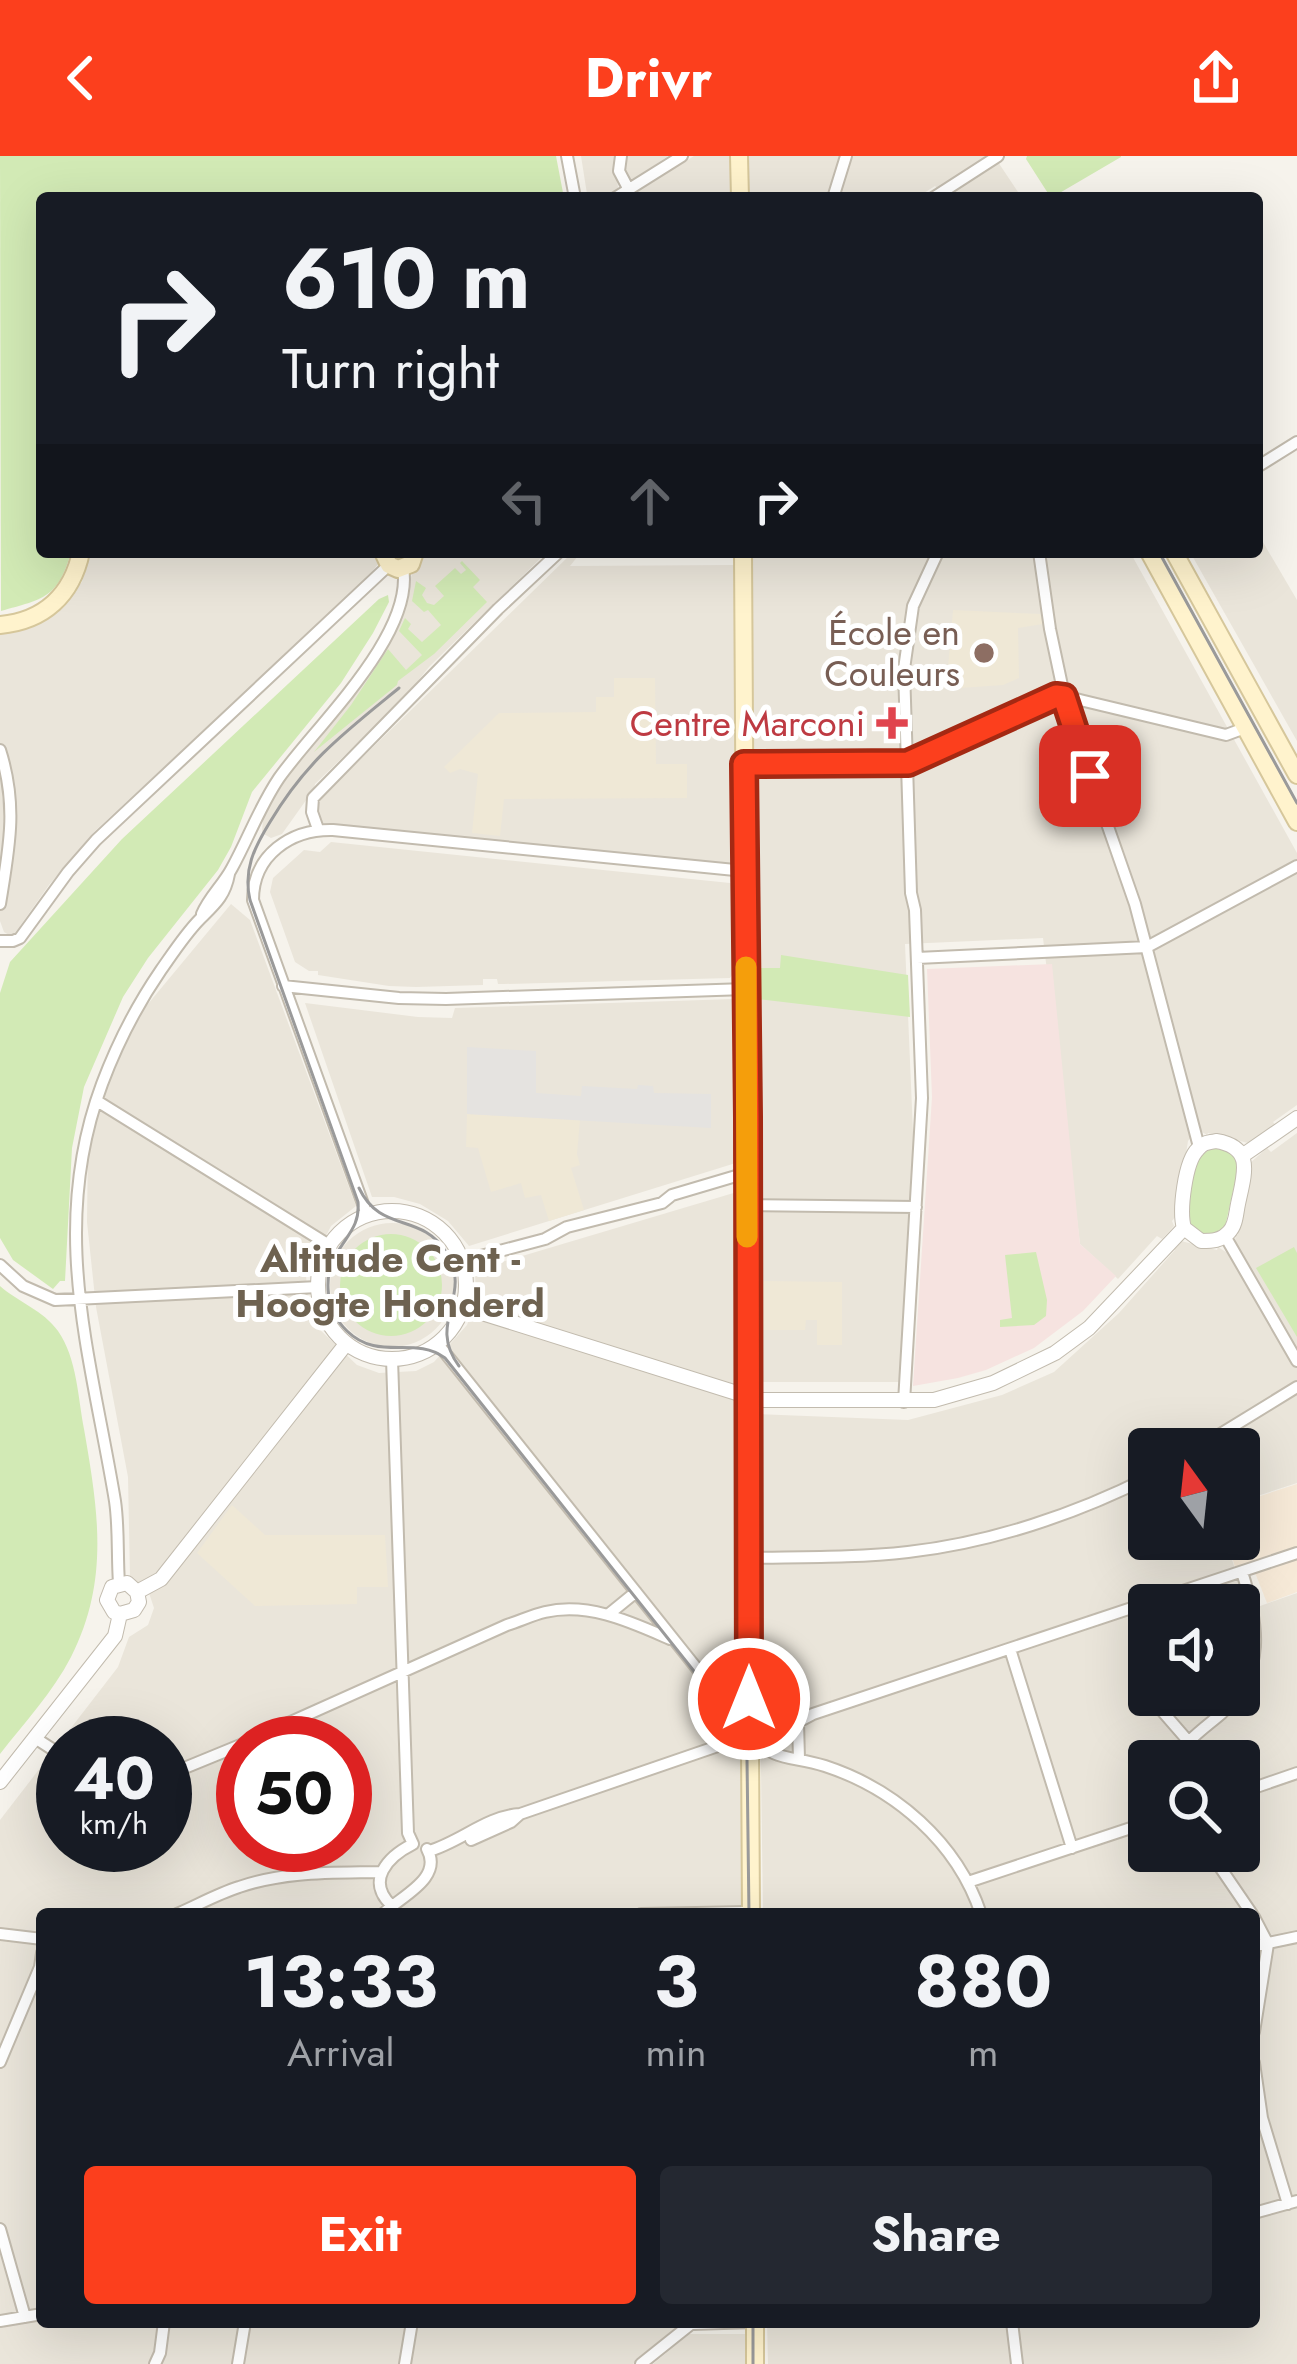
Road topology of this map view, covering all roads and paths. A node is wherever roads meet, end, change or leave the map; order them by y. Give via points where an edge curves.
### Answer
1 (567, 156) edge
2 (621, 156) edge
3 (682, 156) edge
4 (739, 156) edge
5 (846, 156) edge
6 (998, 156) edge
7 (628, 190) junction
8 (573, 192) edge
9 (625, 192) edge
10 (740, 192) edge
11 (835, 192) edge
12 (944, 192) edge
13 (1297, 442) edge
14 (1263, 463) edge
15 (79, 558) edge
16 (553, 558) edge
17 (743, 558) edge
18 (935, 558) edge
19 (1040, 558) edge
20 (1152, 558) edge
21 (1177, 558) edge
22 (392, 562) edge
23 (0, 625) edge
24 (1064, 697) junction
25 (1245, 728) junction
26 (0, 750) edge
27 (908, 763) junction
28 (744, 764) junction
29 (1294, 766) edge
30 (1297, 822) edge
31 (318, 830) junction
32 (1297, 866) edge
33 (745, 871) junction
34 (0, 904) edge
35 (0, 941) edge
36 (1147, 947) junction
37 (917, 958) junction
38 (283, 986) junction
39 (746, 989) junction
40 (97, 1101) junction
41 (1297, 1118) edge
42 (1199, 1148) junction
43 (1242, 1156) junction
44 (746, 1176) junction
45 (747, 1205) junction
46 (916, 1207) junction
47 (367, 1215) junction
48 (1184, 1228) junction
49 (1225, 1236) junction
50 (329, 1245) junction
51 (462, 1261) junction
52 (0, 1265) edge
53 (318, 1287) junction
54 (78, 1299) junction
55 (463, 1307) junction
56 (346, 1344) junction
57 (438, 1344) junction
58 (392, 1359) junction
59 (1297, 1360) edge
60 (1297, 1387) edge
61 (748, 1397) junction
62 (904, 1402) junction
63 (1230, 1428) edge
64 (1128, 1486) edge
65 (1297, 1553) edge
66 (749, 1558) junction
67 (1242, 1572) junction
68 (119, 1583) junction
69 (137, 1592) junction
70 (636, 1592) junction
71 (120, 1614) junction
72 (609, 1614) junction
73 (677, 1645) junction
74 (1010, 1649) junction
75 (402, 1673) junction
76 (305, 1716) edge
77 (1166, 1716) edge
78 (798, 1722) junction
79 (750, 1735) junction
80 (35, 1738) joint
81 (1187, 1740) edge
82 (1191, 1740) edge
83 (799, 1760) junction
84 (1297, 1773) edge
85 (0, 1782) edge
86 (1260, 1785) edge
87 (520, 1814) junction
88 (1128, 1829) edge
89 (413, 1844) junction
90 (1072, 1848) junction
91 (429, 1851) junction
92 (432, 1866) junction
93 (382, 1872) junction
94 (1223, 1872) edge
95 (968, 1882) junction
96 (406, 1907) edge
97 (191, 1908) edge
98 (386, 1908) edge
99 (751, 1908) edge
100 (979, 1908) edge
101 (1248, 1908) edge
102 (1260, 1929) edge
103 (0, 1934) edge
104 (1297, 1937) edge
105 (36, 1939) edge
106 (1268, 1944) junction
107 (1260, 1945) edge
108 (36, 1976) edge
109 (1260, 1994) edge
110 (0, 2062) edge
111 (1260, 2104) edge
112 (1293, 2203) edge
113 (1260, 2211) edge
114 (0, 2229) edge
115 (36, 2315) edge
116 (25, 2317) junction
117 (0, 2321) edge
118 (163, 2328) edge
119 (244, 2328) edge
120 (411, 2328) edge
121 (684, 2328) edge
122 (756, 2328) edge
123 (1013, 2328) edge
124 (155, 2364) edge
125 (238, 2364) edge
126 (405, 2364) edge
127 (641, 2364) edge
128 (755, 2364) edge
129 (1017, 2364) edge

1 - 8 street
2 - 7 street
3 - 7 street
4 - 10 main road
5 - 11 street
6 - 12 street
7 - 9 street
13 - 14 street
15 - 23 main road via 60,598 32,618
16 - 31 street via 313,798
17 - 28 main road
18 - 27 street via 914,606 904,669
19 - 24 street
20 - 25 main road
21 - 29 main road
22 - 35 street via 96,840 20,938
22 - 40 street via 404,584 378,649 281,776 229,874 135,1012
24 - 25 street via 1226,735
24 - 27 street
24 - 36 street
25 - 30 main road
26 - 34 street via 12,812
27 - 28 street
27 - 37 street
28 - 33 main road
31 - 33 street
31 - 38 street via 267,856 251,894
32 - 36 street
33 - 39 main road
36 - 37 street
36 - 42 street
37 - 46 street
38 - 39 street via 446,999
38 - 47 street
39 - 44 main road
40 - 50 street
40 - 54 street via 77,1210
41 - 43 street
42 - 43 street via 1223,1142
42 - 48 street via 1181,1207
43 - 49 street via 1235,1219
44 - 45 main road
44 - 51 street
45 - 46 street
45 - 61 main road
46 - 62 street
47 - 50 street
47 - 51 street via 424,1218
48 - 49 street via 1201,1241
48 - 62 street via 1055,1353 976,1389
49 - 59 street
50 - 53 street
51 - 55 street
52 - 54 street via 36,1294
53 - 54 street
53 - 56 street via 326,1319
54 - 68 street via 116,1507
55 - 57 street
55 - 61 street
56 - 58 street
56 - 69 street via 161,1579
57 - 58 street
57 - 70 street
58 - 75 street
60 - 63 street
61 - 62 street
61 - 66 main road
64 - 66 street via 942,1547
65 - 67 street
66 - 79 main road
67 - 74 street
67 - 82 street via 1255,1625 1253,1665 1239,1695
68 - 69 street
68 - 71 street via 107,1600
69 - 71 street via 137,1606
70 - 72 street
70 - 73 street
71 - 80 street via 115,1636
72 - 73 street
72 - 75 street via 547,1611
73 - 79 street
74 - 78 street
74 - 90 street
75 - 76 street
75 - 89 street
77 - 81 street
78 - 79 street
78 - 83 street
79 - 83 street via 767,1753
79 - 87 street
79 - 99 main road
80 - 85 street
83 - 95 street via 894,1798
84 - 86 street
87 - 91 street
87 - 92 street
88 - 90 street
89 - 91 street
89 - 93 street
90 - 95 street
91 - 92 street
92 - 96 street
93 - 97 street via 262,1880
93 - 98 street
94 - 101 street
95 - 100 street
102 - 106 street
103 - 105 street
104 - 106 street
106 - 107 street
106 - 109 street
108 - 110 street
111 - 112 street
112 - 113 street
114 - 116 street
115 - 116 street
116 - 117 street
118 - 124 street
119 - 125 street
120 - 126 street
121 - 127 street
122 - 128 main road
123 - 129 street

